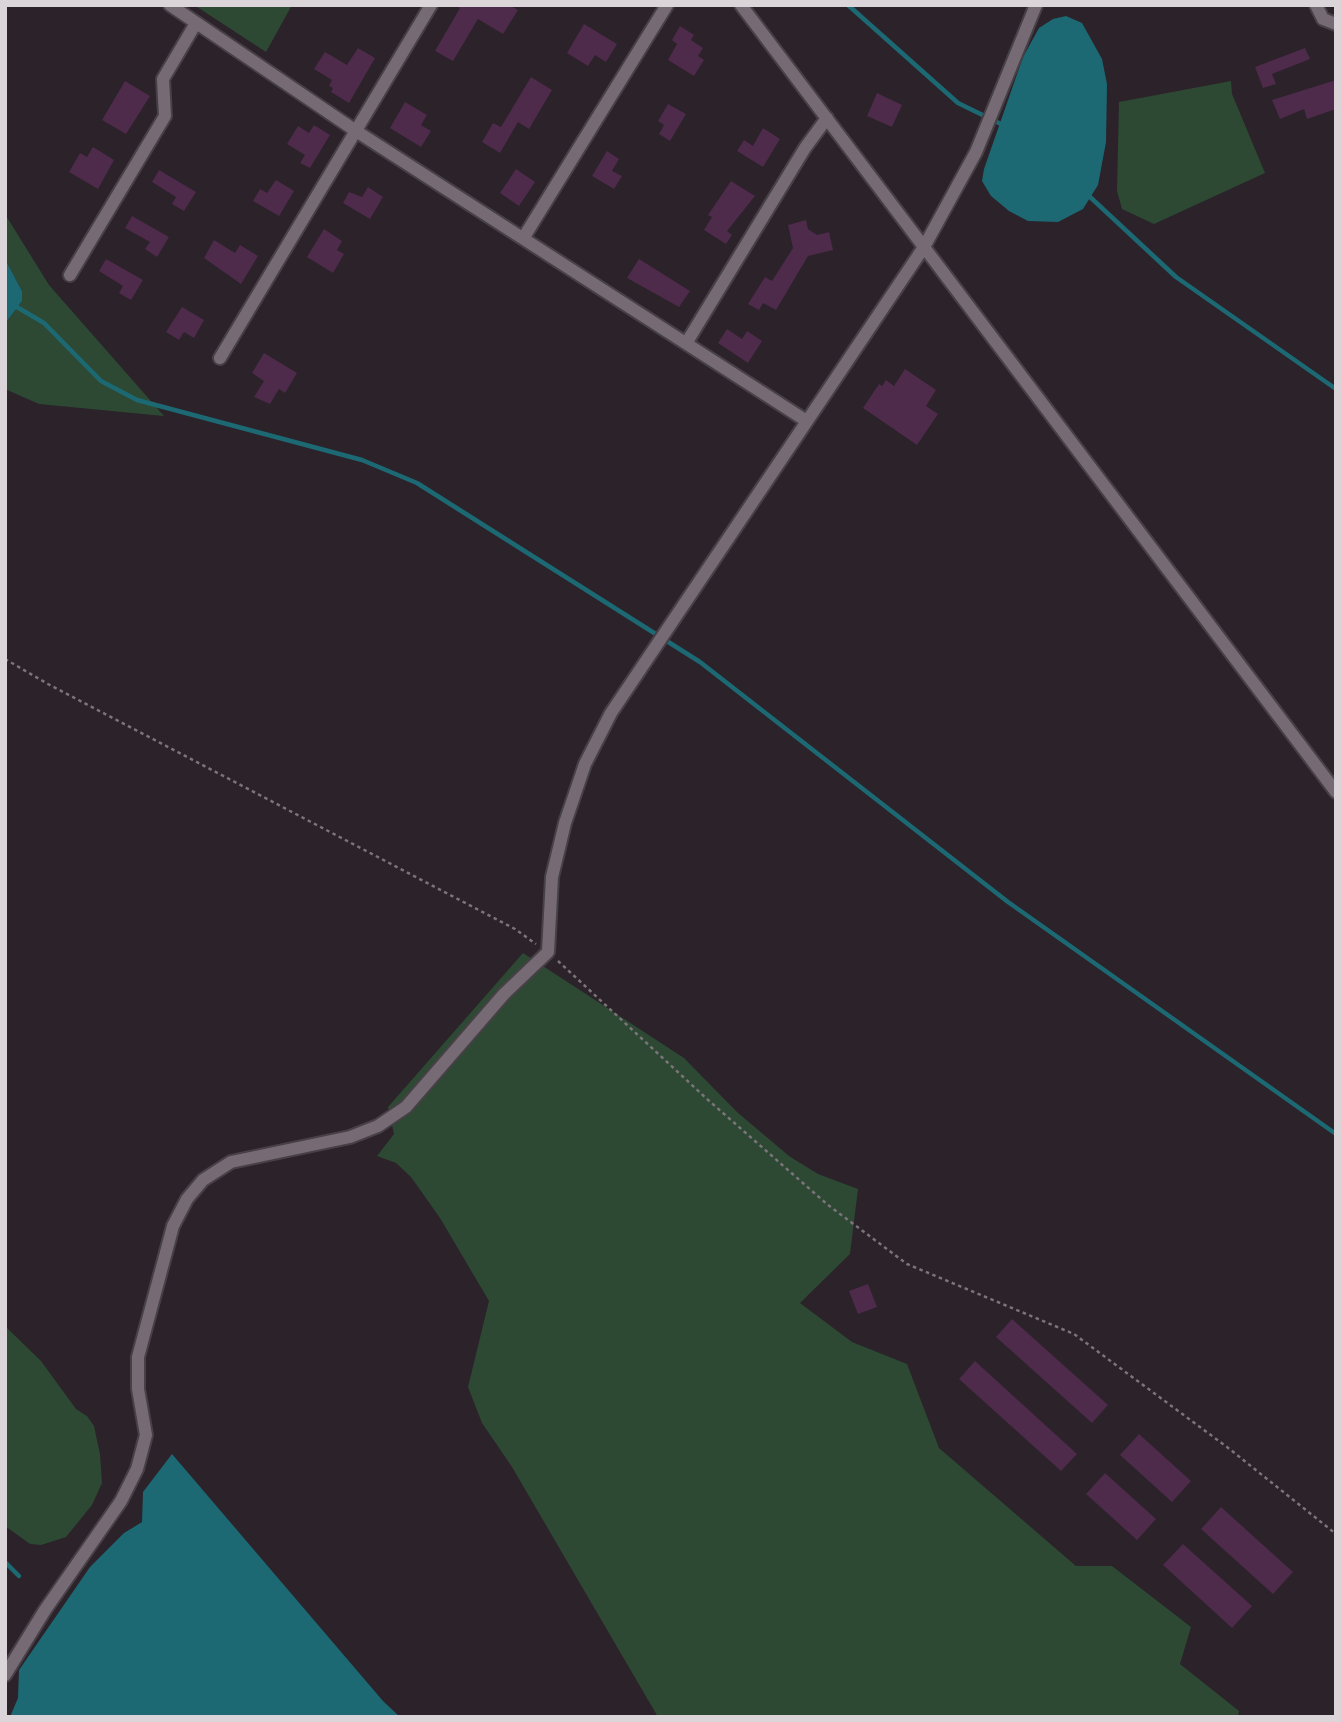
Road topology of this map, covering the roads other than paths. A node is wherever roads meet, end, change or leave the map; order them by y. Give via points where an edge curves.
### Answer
1 (170, 5) edge
2 (431, 5) edge
3 (667, 5) edge
4 (741, 5) edge
5 (1036, 5) edge
6 (1316, 5) edge
7 (196, 23) junction
8 (1336, 24) edge
9 (827, 118) junction
10 (356, 131) junction
11 (524, 237) junction
12 (923, 247) junction
13 (70, 275) dead end
14 (687, 342) junction
15 (220, 358) dead end
16 (805, 420) junction
17 (1336, 792) edge
18 (5, 1675) edge

1 - 7 street
2 - 10 street
3 - 11 street
4 - 9 street
5 - 12 street via 976,152
6 - 8 street via 1323,19
7 - 10 street
7 - 13 street via 163,79 164,116
9 - 12 street
9 - 14 street
10 - 11 street
10 - 15 street
11 - 14 street
12 - 16 street
12 - 17 street
14 - 16 street
16 - 18 street via 611,713 585,764 552,877 548,952 504,994 406,1107 378,1126 350,1137 231,1162 203,1180 187,1199 173,1226 138,1357 146,1435 137,1469 121,1501

